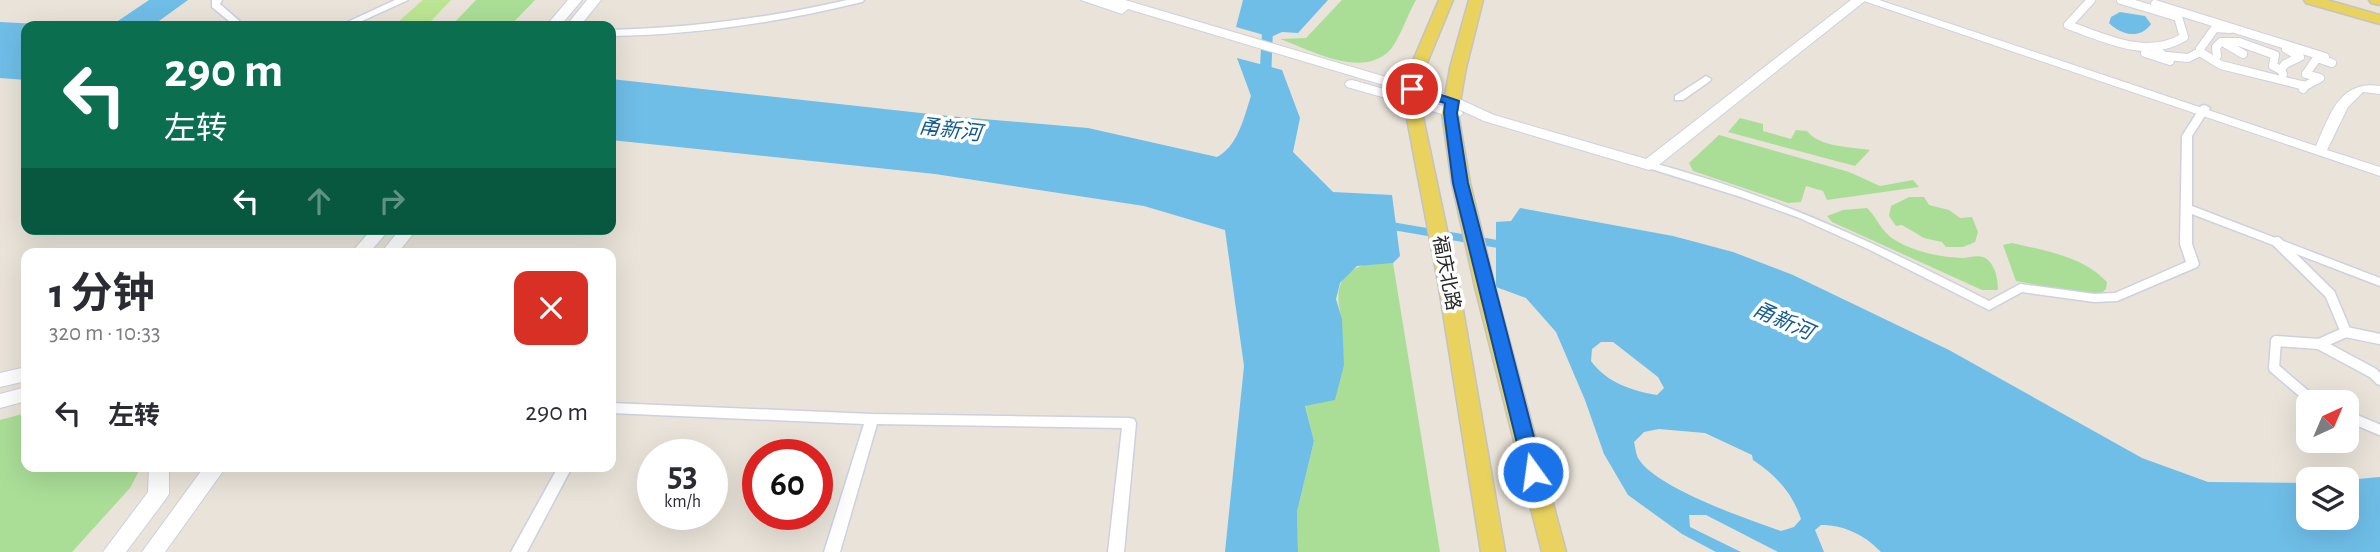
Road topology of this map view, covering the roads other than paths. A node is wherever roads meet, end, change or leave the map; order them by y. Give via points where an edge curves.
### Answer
1 (217, 0) edge
2 (403, 0) edge
3 (575, 0) edge
4 (594, 0) edge
5 (844, 0) edge
6 (859, 0) edge
7 (1088, 0) edge
8 (1111, 0) edge
9 (1446, 0) edge
10 (1476, 0) edge
11 (1859, 0) edge
12 (1867, 0) edge
13 (1880, 0) edge
14 (2091, 0) edge
15 (2121, 0) edge
16 (2131, 0) edge
17 (2141, 0) edge
18 (2311, 0) edge
19 (2183, 16) dead end
20 (2380, 20) edge
21 (234, 21) edge
22 (355, 21) edge
23 (558, 21) edge
24 (577, 21) edge
25 (2068, 25) junction
26 (616, 27) edge
27 (616, 33) edge
28 (2221, 42) junction
29 (1243, 44) junction
30 (2156, 49) junction
31 (2200, 52) junction
32 (2243, 54) dead end
33 (2167, 56) junction
34 (2213, 60) junction
35 (2281, 70) junction
36 (2272, 77) junction
37 (1706, 79) dead end
38 (2380, 90) edge
39 (1412, 96) junction
40 (1679, 98) dead end
41 (1451, 107) junction
42 (2204, 110) junction
43 (2322, 147) junction
44 (1649, 164) junction
45 (2380, 166) edge
46 (2380, 172) edge
47 (2186, 208) junction
48 (376, 235) edge
49 (2277, 242) junction
50 (364, 248) edge
51 (2380, 282) edge
52 (2346, 332) junction
53 (2380, 339) edge
54 (2319, 344) junction
55 (21, 375) edge
56 (0, 380) edge
57 (2380, 380) edge
58 (2300, 390) edge
59 (21, 395) edge
60 (0, 401) edge
61 (616, 408) edge
62 (872, 419) junction
63 (2359, 421) edge
64 (2380, 430) edge
65 (159, 472) edge
66 (210, 472) edge
67 (562, 472) edge
68 (114, 552) edge
69 (153, 552) edge
70 (519, 552) edge
71 (832, 552) edge
72 (1116, 552) edge
73 (1493, 552) edge
74 (1554, 552) edge

1 - 21 street via 215,5
2 - 22 street
3 - 23 main road
4 - 24 main road
5 - 26 street via 716,24
6 - 27 street via 715,29
7 - 29 main road
8 - 29 main road
9 - 39 main road
10 - 41 main road, 福庆北路
11 - 44 main road
12 - 42 street
13 - 42 street
14 - 25 street
15 - 30 street via 2178,17 2184,37
16 - 19 street
17 - 36 street via 2296,46 2328,61 2317,58 2306,74 2320,78 2304,88
18 - 20 main road
25 - 30 street
25 - 33 street via 2065,27 2170,61
28 - 32 street
28 - 34 street
28 - 35 street via 2239,41 2271,53 2275,55 2273,66
29 - 39 main road
30 - 33 street
31 - 33 street via 2188,58
31 - 34 street
31 - 35 street via 2214,29 2232,30 2300,57
34 - 36 street
35 - 36 street via 2283,74
37 - 40 street
38 - 43 street via 2355,91
39 - 41 main road
39 - 73 main road, 福庆北路
41 - 44 main road
41 - 74 main road, 福庆北路 via 1461,183 1485,287
42 - 43 street
42 - 46 street
42 - 47 street via 2187,136
43 - 45 street
44 - 47 street via 1803,215 1989,306 2020,288 2117,297 2193,264 2186,244
47 - 49 street
48 - 50 main road
49 - 51 street
49 - 52 street via 2330,294
52 - 53 street
52 - 54 street
54 - 57 street
54 - 58 street via 2276,341 2274,368
55 - 56 main road
59 - 60 main road
61 - 62 street
62 - 71 street
62 - 72 street via 1129,424
63 - 64 street
65 - 68 main road via 158,494
66 - 69 main road
67 - 70 street

